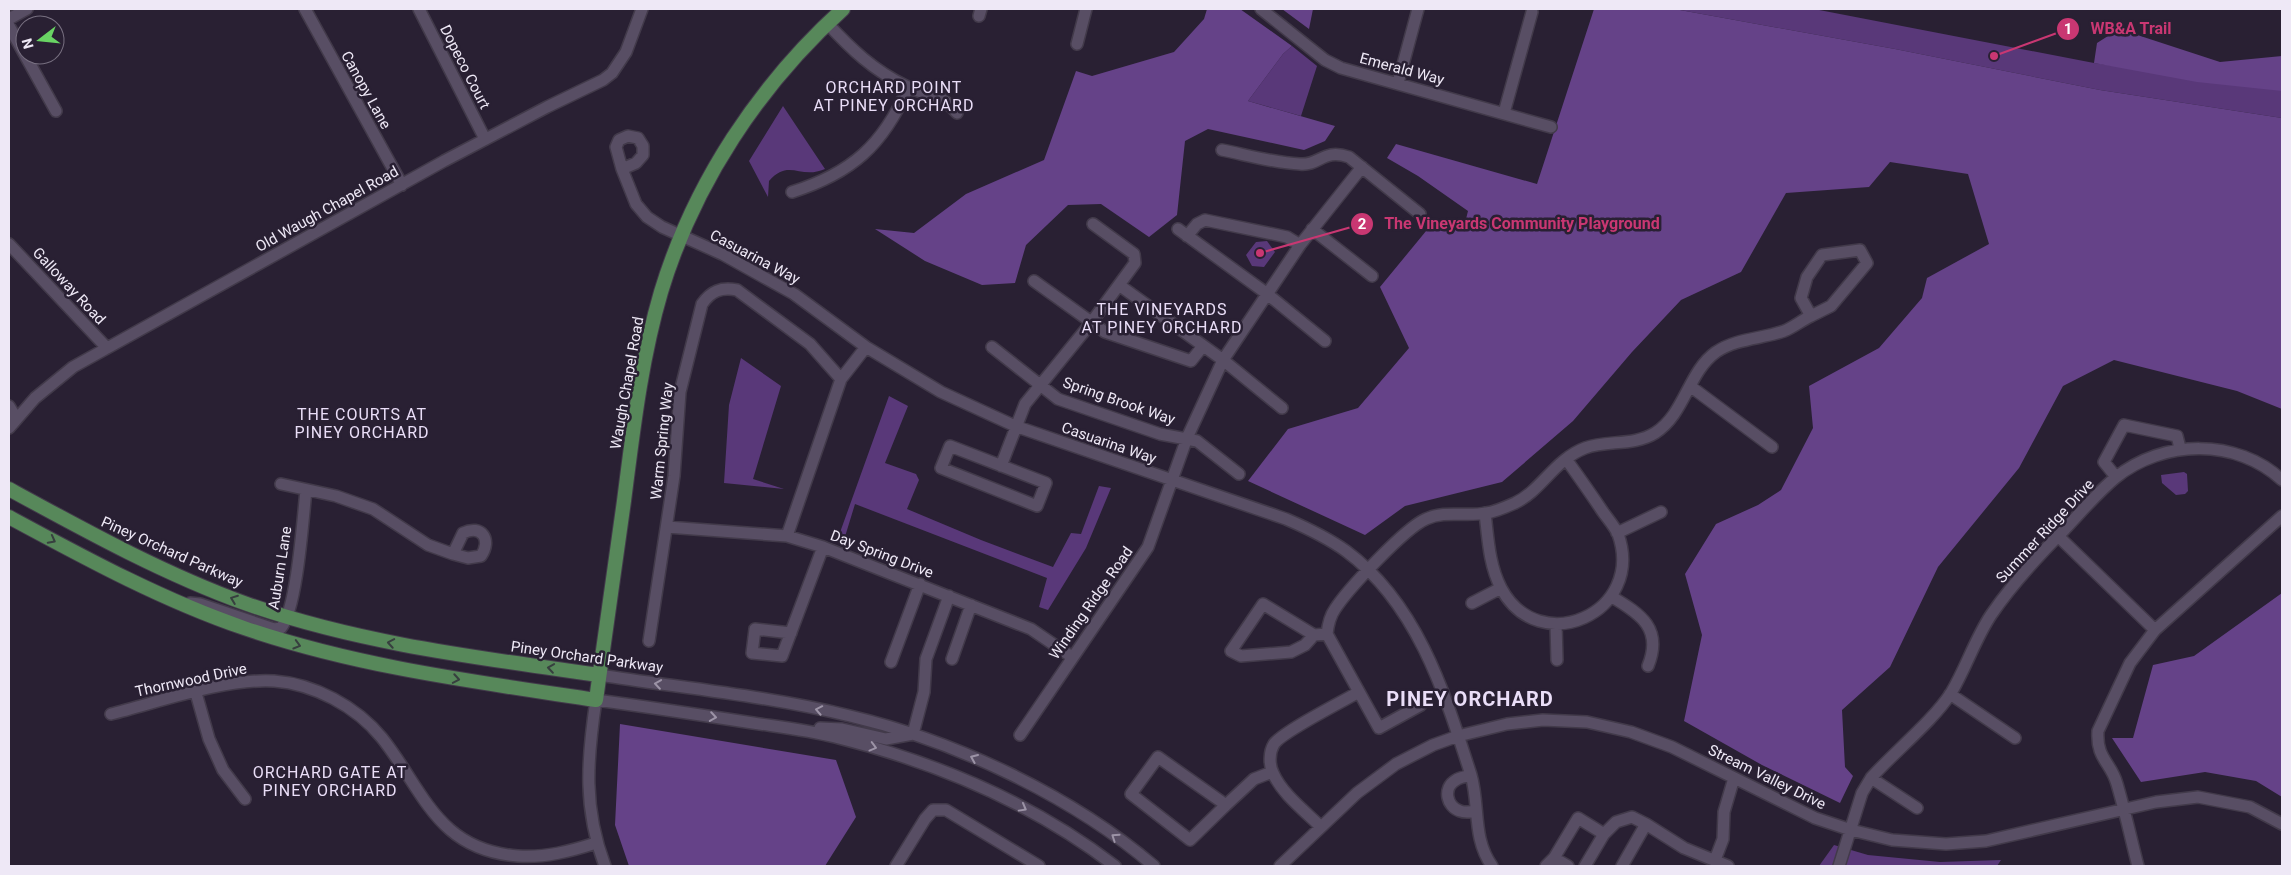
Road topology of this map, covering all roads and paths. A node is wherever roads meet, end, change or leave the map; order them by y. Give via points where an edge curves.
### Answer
1 (27, 9) edge
2 (305, 9) edge
3 (419, 9) edge
4 (642, 9) edge
5 (843, 9) edge
6 (1086, 9) edge
7 (1261, 9) edge
8 (1418, 9) edge
9 (1532, 12) dead end
10 (9, 19) edge
11 (827, 23) junction
12 (9, 26) edge
13 (1077, 44) dead end
14 (1398, 83) junction
15 (908, 88) junction
16 (56, 111) dead end
17 (957, 113) dead end
18 (1504, 113) junction
19 (1551, 127) dead end
20 (485, 138) junction
21 (1222, 150) dead end
22 (1362, 167) junction
23 (622, 169) dead end
24 (402, 185) junction
25 (792, 192) dead end
26 (1420, 214) dead end
27 (1093, 224) dead end
28 (1312, 229) junction
29 (681, 236) junction
30 (9, 244) edge
31 (1300, 246) junction
32 (1372, 276) dead end
33 (1034, 281) dead end
34 (1119, 285) junction
35 (1266, 293) junction
36 (1811, 316) junction
37 (1091, 322) junction
38 (1325, 341) dead end
39 (992, 346) dead end
40 (1203, 346) junction
41 (866, 347) junction
42 (107, 348) junction
43 (1223, 360) junction
44 (841, 379) junction
45 (1042, 385) junction
46 (1690, 386) junction
47 (9, 406) edge
48 (1282, 408) dead end
49 (12, 423) edge
50 (1015, 426) junction
51 (1187, 438) junction
52 (1772, 447) dead end
53 (2180, 448) junction
54 (1566, 459) junction
55 (1001, 466) junction
56 (1239, 474) dead end
57 (2116, 477) junction
58 (2282, 480) edge
59 (1171, 481) junction
60 (281, 484) dead end
61 (9, 489) edge
62 (306, 490) junction
63 (1661, 512) dead end
64 (1486, 513) junction
65 (2282, 516) edge
66 (9, 517) edge
67 (667, 527) junction
68 (1617, 533) junction
69 (787, 536) junction
70 (2058, 536) junction
71 (823, 547) junction
72 (453, 554) dead end
73 (1368, 570) junction
74 (920, 584) junction
75 (1501, 588) junction
76 (949, 596) junction
77 (1612, 597) junction
78 (176, 602) junction
79 (1472, 603) dead end
80 (971, 605) junction
81 (288, 617) junction
82 (1556, 624) junction
83 (2155, 630) junction
84 (790, 634) dead end
85 (1327, 634) junction
86 (1314, 635) junction
87 (649, 641) dead end
88 (1072, 657) junction
89 (952, 659) dead end
90 (1557, 660) dead end
91 (891, 662) dead end
92 (1648, 666) dead end
93 (599, 675) junction
94 (196, 692) junction
95 (1359, 692) junction
96 (1950, 694) junction
97 (596, 700) junction
98 (1421, 705) dead end
99 (111, 714) dead end
100 (800, 730) junction
101 (912, 734) junction
102 (1020, 734) dead end
103 (1458, 736) junction
104 (2015, 738) dead end
105 (1272, 772) junction
106 (1471, 775) junction
107 (1734, 778) junction
108 (1871, 778) junction
109 (245, 799) dead end
110 (1226, 805) junction
111 (1916, 808) dead end
112 (2124, 810) junction
113 (1476, 811) junction
114 (1646, 824) junction
115 (2282, 824) edge
116 (1321, 827) junction
117 (1851, 830) junction
118 (1604, 834) junction
119 (596, 843) junction
120 (1715, 860) junction
121 (1550, 862) edge
122 (605, 866) edge
123 (896, 866) edge
124 (1039, 866) edge
125 (1115, 866) edge
126 (1154, 866) edge
127 (1280, 866) edge
128 (1492, 866) edge
129 (1568, 866) edge
130 (1585, 866) edge
131 (1622, 866) edge
132 (1728, 866) edge
133 (1839, 866) edge
134 (2138, 866) edge

1 - 10 street
2 - 24 street, Canopy Lane
3 - 20 street, Dopeco Court
4 - 20 street, Old Waugh Chapel Road via 626,52 604,80
5 - 11 main road, Waugh Chapel Road
6 - 13 street
7 - 14 street, Emerald Way via 1325,60 1341,68
8 - 14 street
9 - 18 street
11 - 15 street via 866,62
11 - 29 main road, Waugh Chapel Road via 756,104 716,164
12 - 16 street
14 - 18 street, Emerald Way
15 - 17 street via 935,94
15 - 25 street via 896,114 864,155 818,184
18 - 19 street, Emerald Way
20 - 24 street, Old Waugh Chapel Road
21 - 22 street via 1301,165 1332,153 1349,158
22 - 26 street
22 - 28 street, Winding Ridge Road
23 - 29 street, Casuarina Way via 632,197 642,210 662,227
24 - 42 street, Old Waugh Chapel Road
27 - 34 street via 1134,254 1135,263
28 - 31 street, Winding Ridge Road
28 - 32 street
29 - 41 street, Casuarina Way via 722,254 794,294
29 - 93 main road, Waugh Chapel Road via 661,292 644,360
30 - 42 street, Galloway Road
31 - 35 street, Winding Ridge Road
31 - 35 street via 1287,237 1204,220 1183,233
33 - 37 street
34 - 37 street
34 - 40 street
35 - 38 street
35 - 43 street, Winding Ridge Road
36 - 36 street via 1831,306 1867,263 1860,250 1822,255 1807,277 1801,298
36 - 46 street via 1785,331 1737,342 1717,352 1702,366
37 - 40 street via 1105,332 1191,362
37 - 45 street
39 - 45 street, Spring Brook Way
40 - 43 street
41 - 44 street
41 - 50 street, Casuarina Way via 942,392
42 - 49 street, Old Waugh Chapel Road via 73,367 50,385
43 - 48 street
43 - 51 street, Winding Ridge Road
44 - 67 street, Warm Spring Way via 810,344 737,290 717,290 708,296 700,311 680,392
44 - 69 street
45 - 50 street via 1025,404
45 - 51 street, Spring Brook Way via 1058,399 1160,434
46 - 52 street
46 - 54 street via 1670,419 1655,433 1635,441 1586,448
47 - 49 street
50 - 55 street
50 - 59 street, Casuarina Way
51 - 56 street, Spring Brook Way via 1197,441
51 - 59 street, Winding Ridge Road
53 - 57 street, Summer Ridge Drive via 2146,460
53 - 57 street via 2177,436 2124,425 2104,462
53 - 58 street, Summer Ridge Drive via 2209,448 2239,454
54 - 64 street via 1551,470 1533,491 1514,504
54 - 68 street
55 - 55 street via 950,446 941,468 1037,506 1046,483
57 - 70 street, Summer Ridge Drive
59 - 73 street, Casuarina Way via 1286,519 1317,533 1347,551
59 - 88 street, Winding Ridge Road via 1148,547
60 - 62 street
81 -> 61 main road, Piney Orchard Parkway via 161,568
62 - 72 street via 373,509 428,545
62 - 81 street, Auburn Lane
63 - 68 street
64 - 73 street via 1447,514 1426,519 1404,535
64 - 75 street via 1490,554
65 - 83 street
66 -> 78 main road
67 - 69 street, Day Spring Drive
67 - 87 street, Warm Spring Way
68 - 77 street via 1622,552 1621,578
69 - 71 street, Day Spring Drive
70 - 83 street
70 - 96 street, Summer Ridge Drive via 2014,583 1990,617
71 - 74 street, Day Spring Drive
71 - 84 street
73 - 85 street via 1334,610
73 - 103 street, Casuarina Way via 1395,600 1417,633 1435,671
74 - 76 street, Day Spring Drive
74 - 91 street
75 - 79 street
75 - 82 street via 1514,606 1534,618
76 - 80 street, Day Spring Drive
76 - 101 street via 926,659 924,692
77 - 82 street via 1596,612 1576,622
77 - 92 street via 1637,612 1650,629 1654,652
78 - 81 street, Auburn Lane via 200,604 274,629 282,628
78 -> 97 main road via 258,633 367,664
80 - 88 street, Day Spring Drive via 1031,629
80 - 89 street
93 -> 81 main road, Piney Orchard Parkway via 366,638
82 - 90 street
83 - 112 street via 2130,663 2098,731 2097,743 2102,758 2117,781
85 - 86 street
85 - 95 street
86 - 86 street via 1263,604 1231,651 1242,656 1290,652 1305,645
88 - 102 street, Winding Ridge Road
93 - 97 main road, Waugh Chapel Road
101 -> 93 street, Piney Orchard Parkway via 850,716 785,703
94 - 99 street, Thornwood Drive
94 - 109 street via 208,740 223,770
94 - 119 street, Thornwood Drive via 234,683 274,681 318,691 337,700 381,737 437,819 467,841 483,848 518,856 537,856
95 - 98 street via 1379,728
95 - 105 street via 1274,743 1270,755
96 - 104 street
96 - 108 street, Summer Ridge Drive
97 -> 100 street
97 - 119 street via 588,774 589,810
100 - 101 street via 842,729 886,739
100 -> 125 street via 879,749 968,781 1051,823
126 -> 101 street, Piney Orchard Parkway via 1065,804 1022,780
103 - 106 street, Casuarina Way
103 - 107 street, Stream Valley Drive via 1543,720 1587,722 1664,744
103 - 116 street, Stream Valley Drive via 1396,764
105 - 110 street via 1254,779
105 - 116 street via 1281,786
106 - 113 street
106 - 113 street via 1455,780 1447,793 1449,803 1455,809
107 - 117 street, Stream Valley Drive via 1815,818
107 - 120 street via 1724,812 1723,839
108 - 111 street
108 - 117 street, Summer Ridge Drive via 1862,793
110 - 110 street via 1158,757 1132,794 1190,840
112 - 115 street, Stream Valley Drive via 2198,796 2250,807
112 - 117 street, Stream Valley Drive via 1995,839 1946,844 1892,840
112 - 134 street
113 - 128 street via 1476,828
114 - 118 street via 1632,817 1616,822
114 - 120 street via 1684,848
114 - 131 street
116 - 127 street, Stream Valley Drive
117 - 133 street, Summer Ridge Drive
118 - 121 street via 1578,818
118 - 130 street
119 - 122 street
120 - 132 street
121 - 129 street
123 - 124 street via 933,810 946,810

